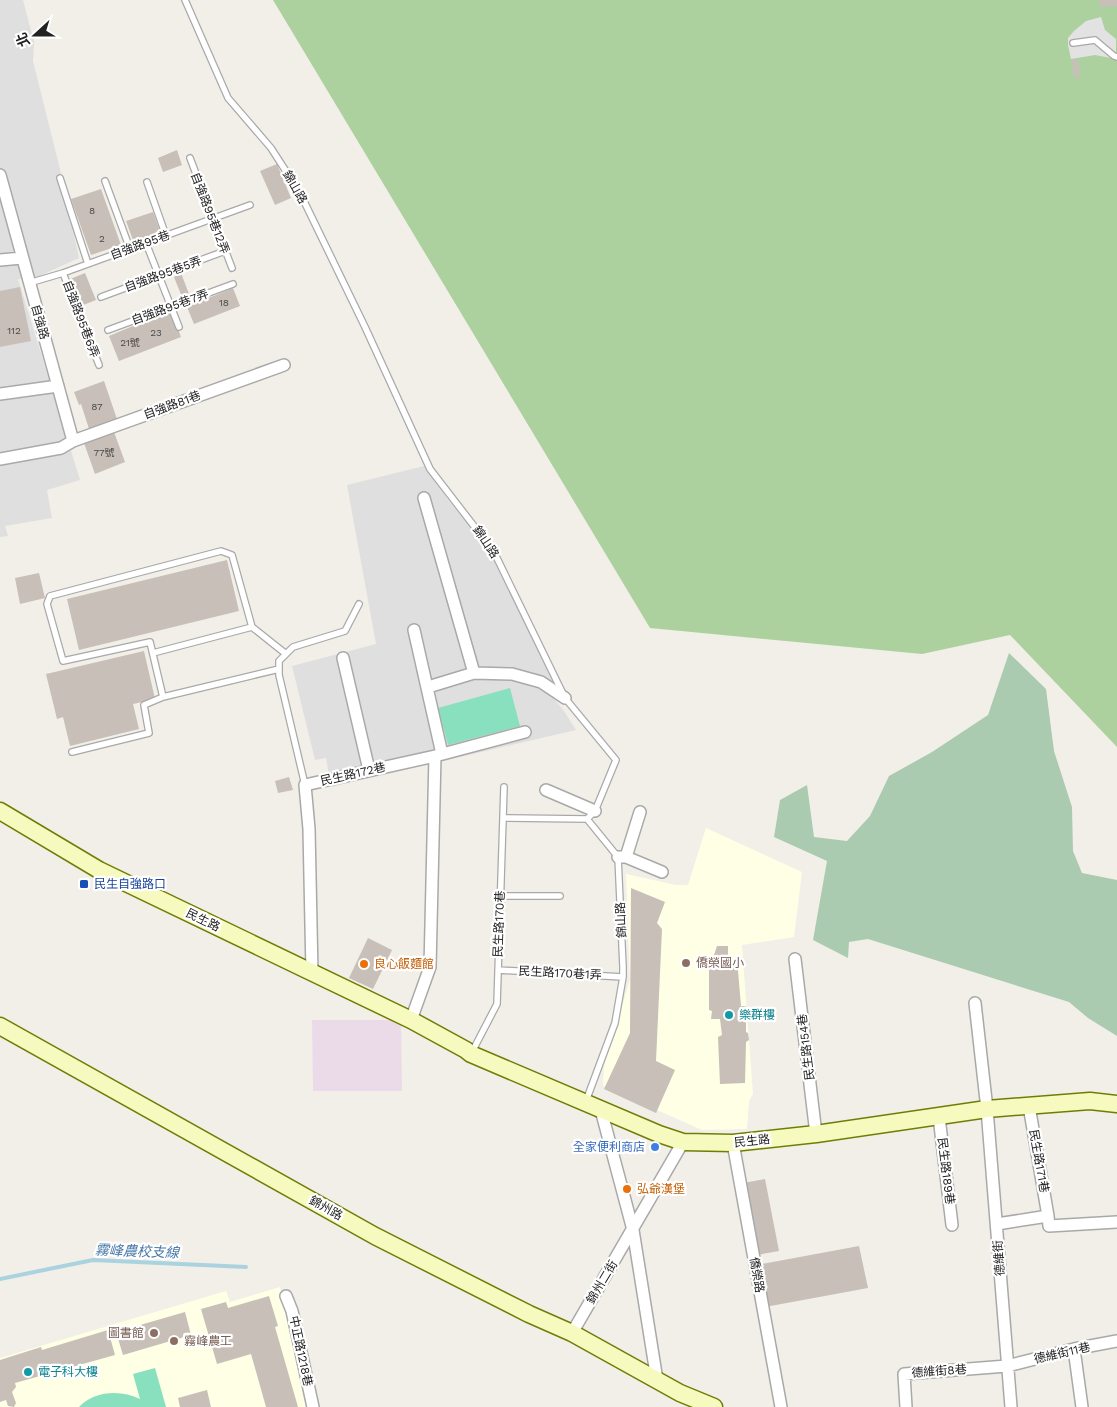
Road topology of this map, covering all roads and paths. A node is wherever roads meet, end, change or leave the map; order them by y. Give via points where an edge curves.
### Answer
1 (184, 0) edge
2 (1073, 43) dead end
3 (1117, 57) edge
4 (190, 158) dead end
5 (0, 175) edge
6 (60, 178) dead end
7 (105, 180) dead end
8 (147, 182) dead end
9 (250, 205) dead end
10 (212, 219) junction
11 (166, 236) junction
12 (146, 243) junction
13 (130, 249) junction
14 (225, 251) junction
15 (22, 258) junction
16 (0, 260) edge
17 (88, 264) junction
18 (232, 268) dead end
19 (63, 273) junction
20 (159, 276) junction
21 (29, 283) junction
22 (233, 284) dead end
23 (101, 297) dead end
24 (171, 307) junction
25 (179, 327) dead end
26 (108, 330) dead end
27 (99, 365) dead end
28 (284, 365) dead end
29 (58, 386) junction
30 (0, 394) edge
31 (73, 441) junction
32 (0, 458) edge
33 (424, 498) dead end
34 (358, 604) dead end
35 (252, 627) junction
36 (414, 630) dead end
37 (153, 653) junction
38 (286, 654) junction
39 (343, 658) dead end
40 (279, 669) junction
41 (474, 673) junction
42 (428, 687) junction
43 (163, 697) junction
44 (565, 698) junction
45 (525, 732) dead end
46 (72, 752) dead end
47 (439, 755) junction
48 (369, 770) junction
49 (306, 785) junction
50 (504, 787) dead end
51 (546, 790) dead end
52 (0, 811) edge
53 (640, 812) dead end
54 (591, 815) junction
55 (503, 818) junction
56 (622, 857) junction
57 (662, 872) dead end
58 (500, 896) junction
59 (560, 896) dead end
60 (795, 959) dead end
61 (498, 970) junction
62 (312, 973) junction
63 (623, 977) junction
64 (975, 1003) dead end
65 (411, 1020) junction
66 (0, 1026) edge
67 (471, 1054) junction
68 (585, 1103) junction
69 (1117, 1104) edge
70 (1030, 1106) junction
71 (987, 1109) junction
72 (601, 1110) junction
73 (939, 1117) junction
74 (816, 1134) junction
75 (683, 1142) junction
76 (733, 1143) junction
77 (1048, 1216) junction
78 (1117, 1222) edge
79 (997, 1224) junction
80 (952, 1225) dead end
81 (632, 1230) junction
82 (286, 1296) dead end
83 (572, 1333) junction
84 (1117, 1341) edge
85 (1074, 1349) junction
86 (1007, 1366) junction
87 (656, 1380) junction
88 (682, 1400) edge
89 (313, 1407) edge
90 (714, 1407) edge
91 (782, 1407) edge
92 (906, 1407) edge
93 (1011, 1407) edge
94 (1082, 1407) edge

1 - 44 lane, 錦山路 via 228,98 271,148 300,193 430,469 494,552
2 - 3 lane via 1095,40
4 - 10 lane, 自強路95巷12弄
5 - 15 street, 自強路
6 - 17 lane
7 - 13 lane
8 - 11 lane
9 - 10 lane, 自強路95巷
10 - 11 lane, 自強路95巷
10 - 14 lane, 自強路95巷12弄
11 - 12 lane, 自強路95巷
12 - 13 lane, 自強路95巷
12 - 20 lane
13 - 17 lane, 自強路95巷
14 - 18 lane, 自強路95巷12弄
14 - 20 lane, 自強路95巷5弄
15 - 16 street
15 - 21 street, 自強路
17 - 19 lane, 自強路95巷
19 - 21 lane, 自強路95巷
19 - 27 lane, 自強路95巷6弄
20 - 23 lane, 自強路95巷5弄
20 - 24 lane
21 - 29 street, 自強路
22 - 24 lane, 自強路95巷7弄
24 - 25 lane
24 - 26 lane, 自強路95巷7弄
28 - 31 street, 自強路81巷
29 - 30 street
29 - 31 street, 自強路
31 - 32 street, 自強路81巷 via 62,448
33 - 41 street
34 - 38 lane via 345,631 292,647
35 - 37 lane
35 - 37 lane via 232,555 221,551 50,596 47,604 63,661 150,642
35 - 38 lane
36 - 42 street
37 - 43 lane
38 - 40 lane via 278,661
39 - 48 street
40 - 43 lane
40 - 49 lane
41 - 42 street
41 - 44 street via 512,674 541,682
42 - 47 street
43 - 46 lane via 144,705 150,733
44 - 54 lane, 錦山路 via 616,760
45 - 47 street, 民生路172巷
47 - 48 street, 民生路172巷
47 - 65 street via 430,967
48 - 49 street, 民生路172巷
49 - 62 street, 民生路172巷
50 - 55 lane, 民生路170巷
51 - 54 street
52 - 62 street, 民生路 via 99,870
53 - 56 street
54 - 55 lane
54 - 56 lane
55 - 58 lane, 民生路170巷
56 - 57 street
56 - 63 lane, 錦山路
58 - 59 lane
58 - 61 lane, 民生路170巷
60 - 74 street, 民生路154巷
61 - 63 lane, 民生路170巷1弄
61 - 67 lane, 民生路170巷 via 496,1004
62 - 65 street, 民生路
63 - 68 lane, 錦山路 via 614,1023
64 - 71 street, 德維街
65 - 67 street, 民生路
66 - 83 street, 錦州路 via 374,1236
67 - 68 street, 民生路
68 - 72 street, 民生路
69 - 70 street, 民生路 via 1090,1101
70 - 71 street, 民生路
70 - 77 street, 民生路171巷
71 - 73 street, 民生路
71 - 79 street, 德維街
72 - 75 street, 民生路
72 - 81 street
73 - 74 street, 民生路
73 - 80 street, 民生路189巷
74 - 76 street, 民生路
75 - 76 street, 民生路
75 - 81 street
76 - 91 street, 僑榮路
77 - 78 street via 1048,1226
77 - 79 street
79 - 86 street, 德維街
81 - 83 street, 錦州二街
81 - 87 street
82 - 89 street, 中正路1218巷
83 - 87 street, 錦州路
84 - 85 street, 德維街11巷
85 - 86 street, 德維街11巷
85 - 94 street
86 - 92 street, 德維街8巷 via 904,1374
86 - 93 street, 德維街
87 - 88 street, 錦州路
88 - 90 street, 錦州路

